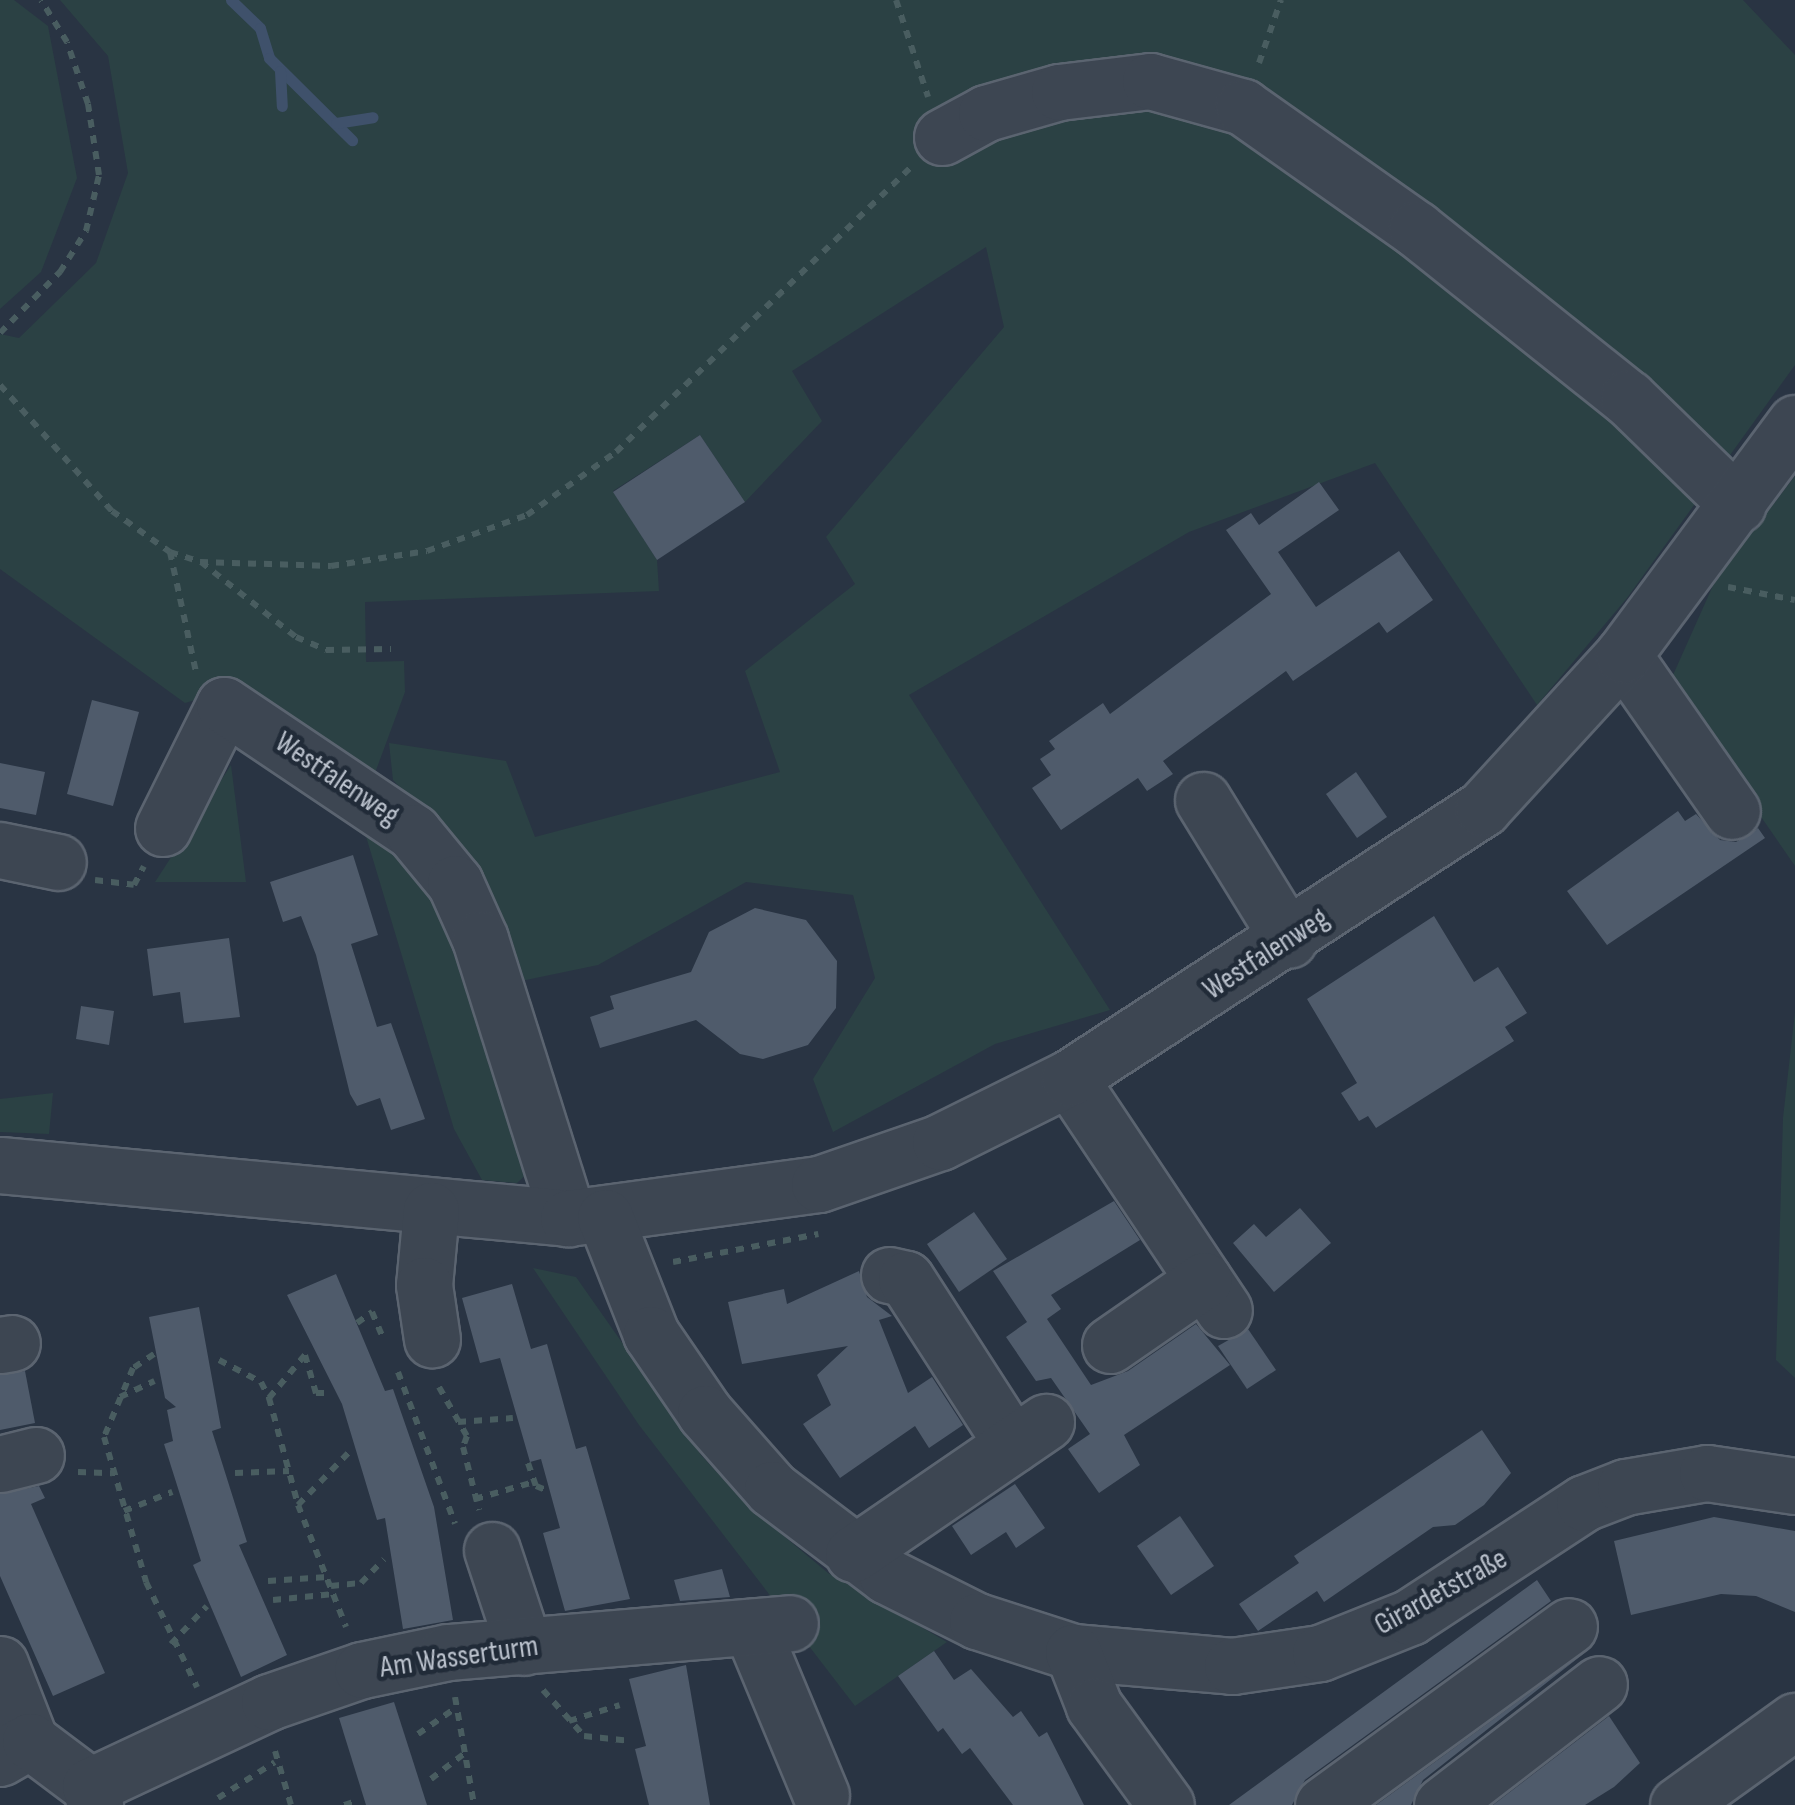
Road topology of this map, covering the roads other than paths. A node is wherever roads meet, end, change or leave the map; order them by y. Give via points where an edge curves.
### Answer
1 (942, 138) road end
2 (1795, 423) edge
3 (1738, 505) junction
4 (1623, 654) junction
5 (1203, 800) dead end
6 (1732, 812) dead end
7 (164, 828) road end
8 (0, 850) edge
9 (58, 862) road end
10 (1288, 940) junction
11 (1069, 1078) junction
12 (0, 1165) edge
13 (431, 1210) junction
14 (587, 1217) junction
15 (889, 1275) dead end
16 (1110, 1345) dead end
17 (413, 1359) road end
18 (1795, 1486) edge
19 (474, 1539) road end
20 (852, 1554) junction
21 (1569, 1626) dead end
22 (524, 1646) junction
23 (1073, 1652) junction
24 (0, 1664) edge
25 (1599, 1684) dead end
26 (1795, 1721) edge
27 (15, 1749) edge
28 (821, 1795) dead end
29 (93, 1796) edge
30 (1166, 1805) edge
31 (1323, 1805) edge
32 (1442, 1805) edge
33 (1678, 1805) edge

1 - 3 street via 986,113 1058,92 1150,80 1243,107 1416,230 1628,398
2 - 3 street, Westfalenweg
3 - 4 street, Westfalenweg
4 - 6 street
4 - 10 street, Westfalenweg via 1483,808
5 - 10 street
7 - 14 street, Westfalenweg via 224,705 370,796 455,883
8 - 9 street
10 - 11 street, Westfalenweg
11 - 14 street, Westfalenweg via 940,1142 819,1184
11 - 16 street via 1214,1295
12 - 13 street, Westfalenweg
13 - 14 street, Westfalenweg
13 - 17 street
14 - 20 street, Girardetstraße via 651,1334 705,1412 772,1489
15 - 20 street via 906,1279 1029,1434
18 - 23 street, Girardetstraße via 1707,1473 1624,1488 1584,1503 1410,1617 1320,1653 1232,1666
19 - 22 street
20 - 23 street, Girardetstraße via 977,1621
21 - 31 street
22 - 28 street, Am Wasserturm via 771,1625
22 - 29 street, Am Wasserturm via 448,1652 362,1670 220,1724
23 - 30 street via 1094,1706
24 - 27 street
25 - 32 street
26 - 33 street
27 - 29 street, Am Wasserturm

